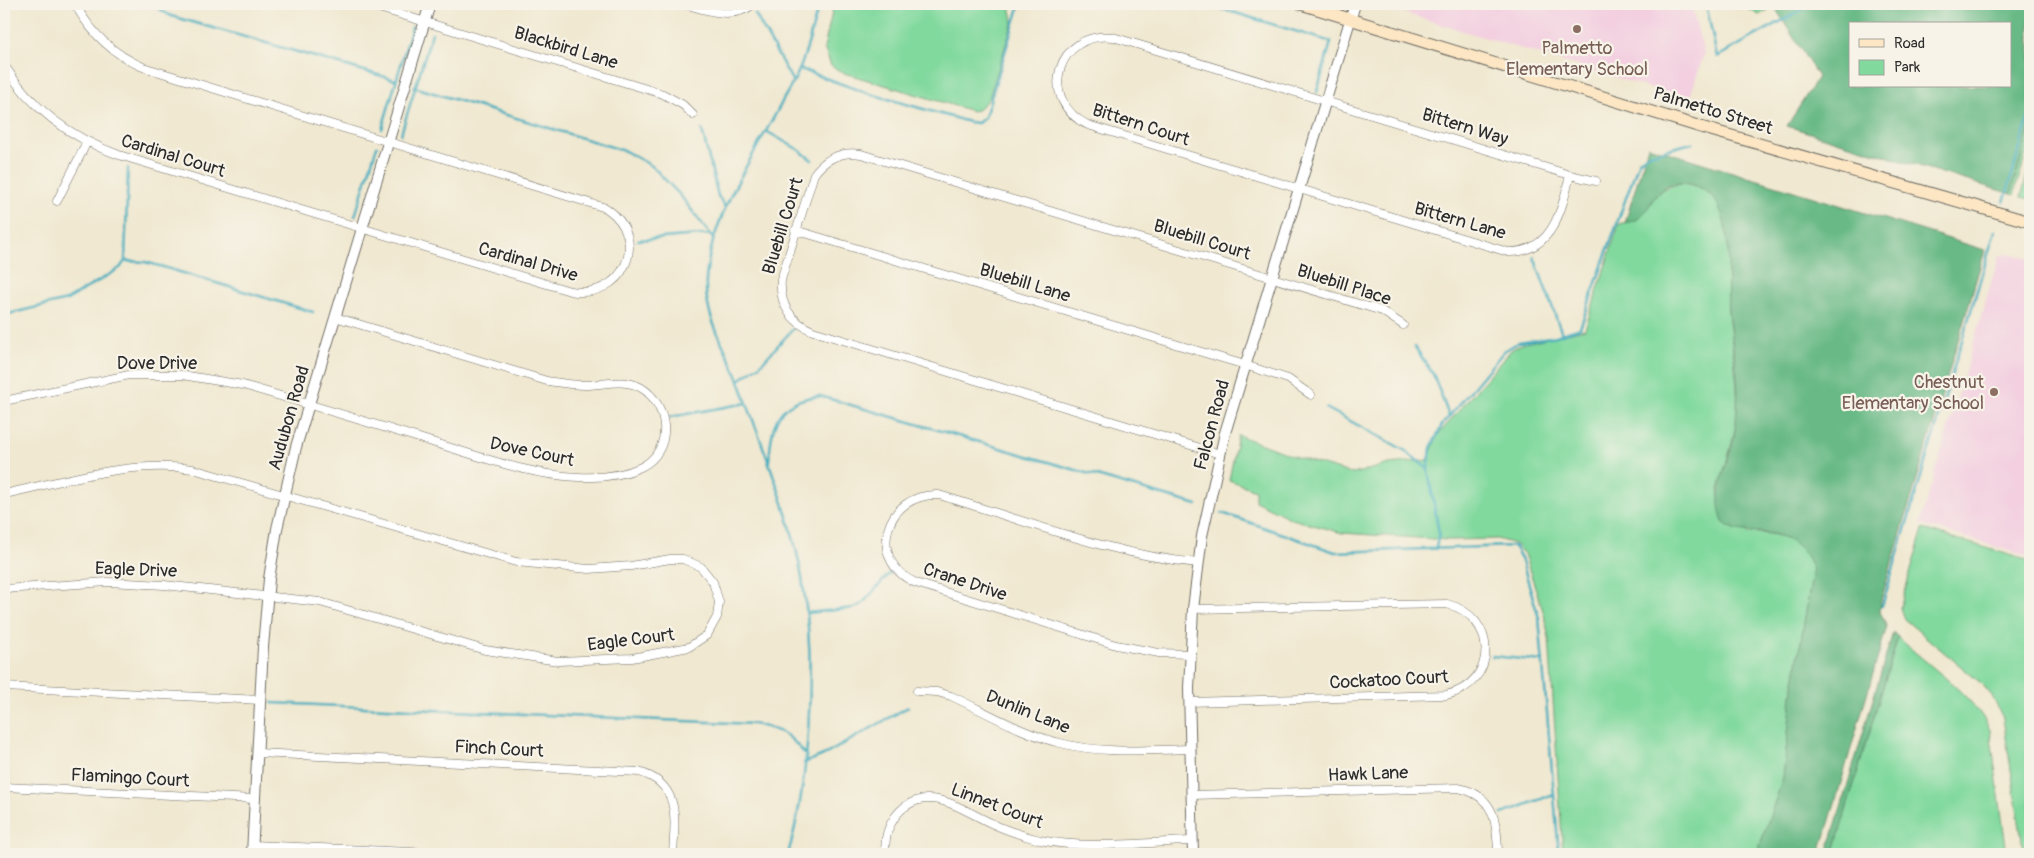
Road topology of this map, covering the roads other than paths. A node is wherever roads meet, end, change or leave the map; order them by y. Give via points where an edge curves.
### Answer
1 (75, 4) edge
2 (366, 4) edge
3 (430, 4) edge
4 (685, 4) edge
5 (754, 4) edge
6 (1300, 4) edge
7 (1355, 4) edge
8 (1350, 19) junction
9 (425, 21) junction
10 (4, 65) edge
11 (1326, 100) junction
12 (693, 115) dead end
13 (388, 140) junction
14 (87, 142) junction
15 (1570, 176) junction
16 (1596, 181) dead end
17 (1299, 189) junction
18 (57, 201) dead end
19 (2030, 222) edge
20 (362, 229) junction
21 (795, 230) junction
22 (1272, 277) junction
23 (335, 317) junction
24 (1403, 325) dead end
25 (1245, 365) junction
26 (1311, 395) dead end
27 (4, 401) edge
28 (309, 405) junction
29 (1220, 454) junction
30 (4, 494) edge
31 (284, 494) junction
32 (1198, 563) junction
33 (4, 589) edge
34 (268, 596) junction
35 (1193, 609) junction
36 (1190, 654) junction
37 (4, 687) edge
38 (918, 691) dead end
39 (260, 700) junction
40 (1189, 702) junction
41 (1190, 749) junction
42 (258, 753) junction
43 (4, 787) edge
44 (1192, 795) junction
45 (255, 799) junction
46 (1193, 841) junction
47 (252, 850) edge
48 (455, 854) edge
49 (673, 854) edge
50 (886, 854) edge
51 (1193, 854) edge
52 (1498, 854) edge

1 - 13 street via 100,39 136,64
2 - 9 street, Blackbird Lane
3 - 9 street, Audubon Road
4 - 5 street via 728,14
6 - 8 main road, Palmetto Street
7 - 8 street, Falcon Road
8 - 11 street, Falcon Road
8 - 19 main road, Palmetto Street via 1696,125
9 - 12 street, Blackbird Lane via 663,94 676,100
9 - 13 street, Audubon Road
10 - 14 street, Cardinal Court via 23,92 42,110
11 - 15 street, Bittern Way
11 - 17 street, Falcon Road
11 - 17 street, Bittern Court via 1106,36 1085,40 1073,48 1059,72 1061,98 1067,110 1082,122
13 - 20 street, Audubon Road
13 - 20 street, Cardinal Drive via 606,208 618,217 626,230 628,258 622,271 608,285 590,292 577,292
14 - 18 street
14 - 20 street, Cardinal Court via 118,155
15 - 16 street, Bittern Way
15 - 17 street, Bittern Lane via 1558,218 1550,233 1537,245 1514,252
17 - 22 street, Falcon Road
20 - 23 street, Audubon Road
21 - 22 street, Bluebill Court via 818,168 834,156 854,153
21 - 25 street, Bluebill Lane
21 - 29 street, Bluebill Court via 781,280 781,293 788,312 807,329
22 - 24 street, Bluebill Place via 1382,311
22 - 25 street, Falcon Road
23 - 28 street, Audubon Road
23 - 28 street, Dove Court via 547,380 573,385 619,382 638,386 660,407 665,426 663,441 649,462 626,472 591,478 554,475 511,466
25 - 26 street, Bluebill Lane via 1288,379
25 - 29 street, Falcon Road
27 - 28 street, Dove Drive via 109,378 150,374 223,380
28 - 31 street, Audubon Road
29 - 32 street, Falcon Road
30 - 31 street via 107,471 168,466 204,471
31 - 34 street, Audubon Road
31 - 34 street, Eagle Court via 524,564 589,569 683,559 710,577 718,595 719,609 707,635 689,647 632,658 558,661 485,650 332,605
32 - 35 street, Falcon Road
32 - 36 street, Crane Drive via 1112,547 939,495 924,496 904,504 894,516 886,536 892,563 916,583 1116,644 1159,653
33 - 34 street, Eagle Drive via 108,582
34 - 39 street, Audubon Road
35 - 36 street, Falcon Road
35 - 40 street, Cockatoo Court via 1447,604 1460,608 1476,621 1483,633 1486,653 1476,678 1446,695
36 - 40 street, Falcon Road
37 - 39 street
38 - 41 street, Dunlin Lane via 951,696 1040,737 1068,745 1098,750
39 - 42 street, Audubon Road
40 - 41 street, Falcon Road
41 - 44 street, Falcon Road
42 - 45 street, Audubon Road
42 - 49 street, Finch Court via 639,772 656,780 672,799 675,812
43 - 45 street, Flamingo Court
44 - 46 street, Falcon Road
44 - 52 street, Hawk Lane via 1458,788 1477,795 1491,810 1498,830
45 - 47 street, Audubon Road
46 - 50 street, Linnet Court via 1083,844 1041,840 1005,829 947,802 926,799 905,807 893,819 885,840
46 - 51 street, Falcon Road
47 - 48 street

